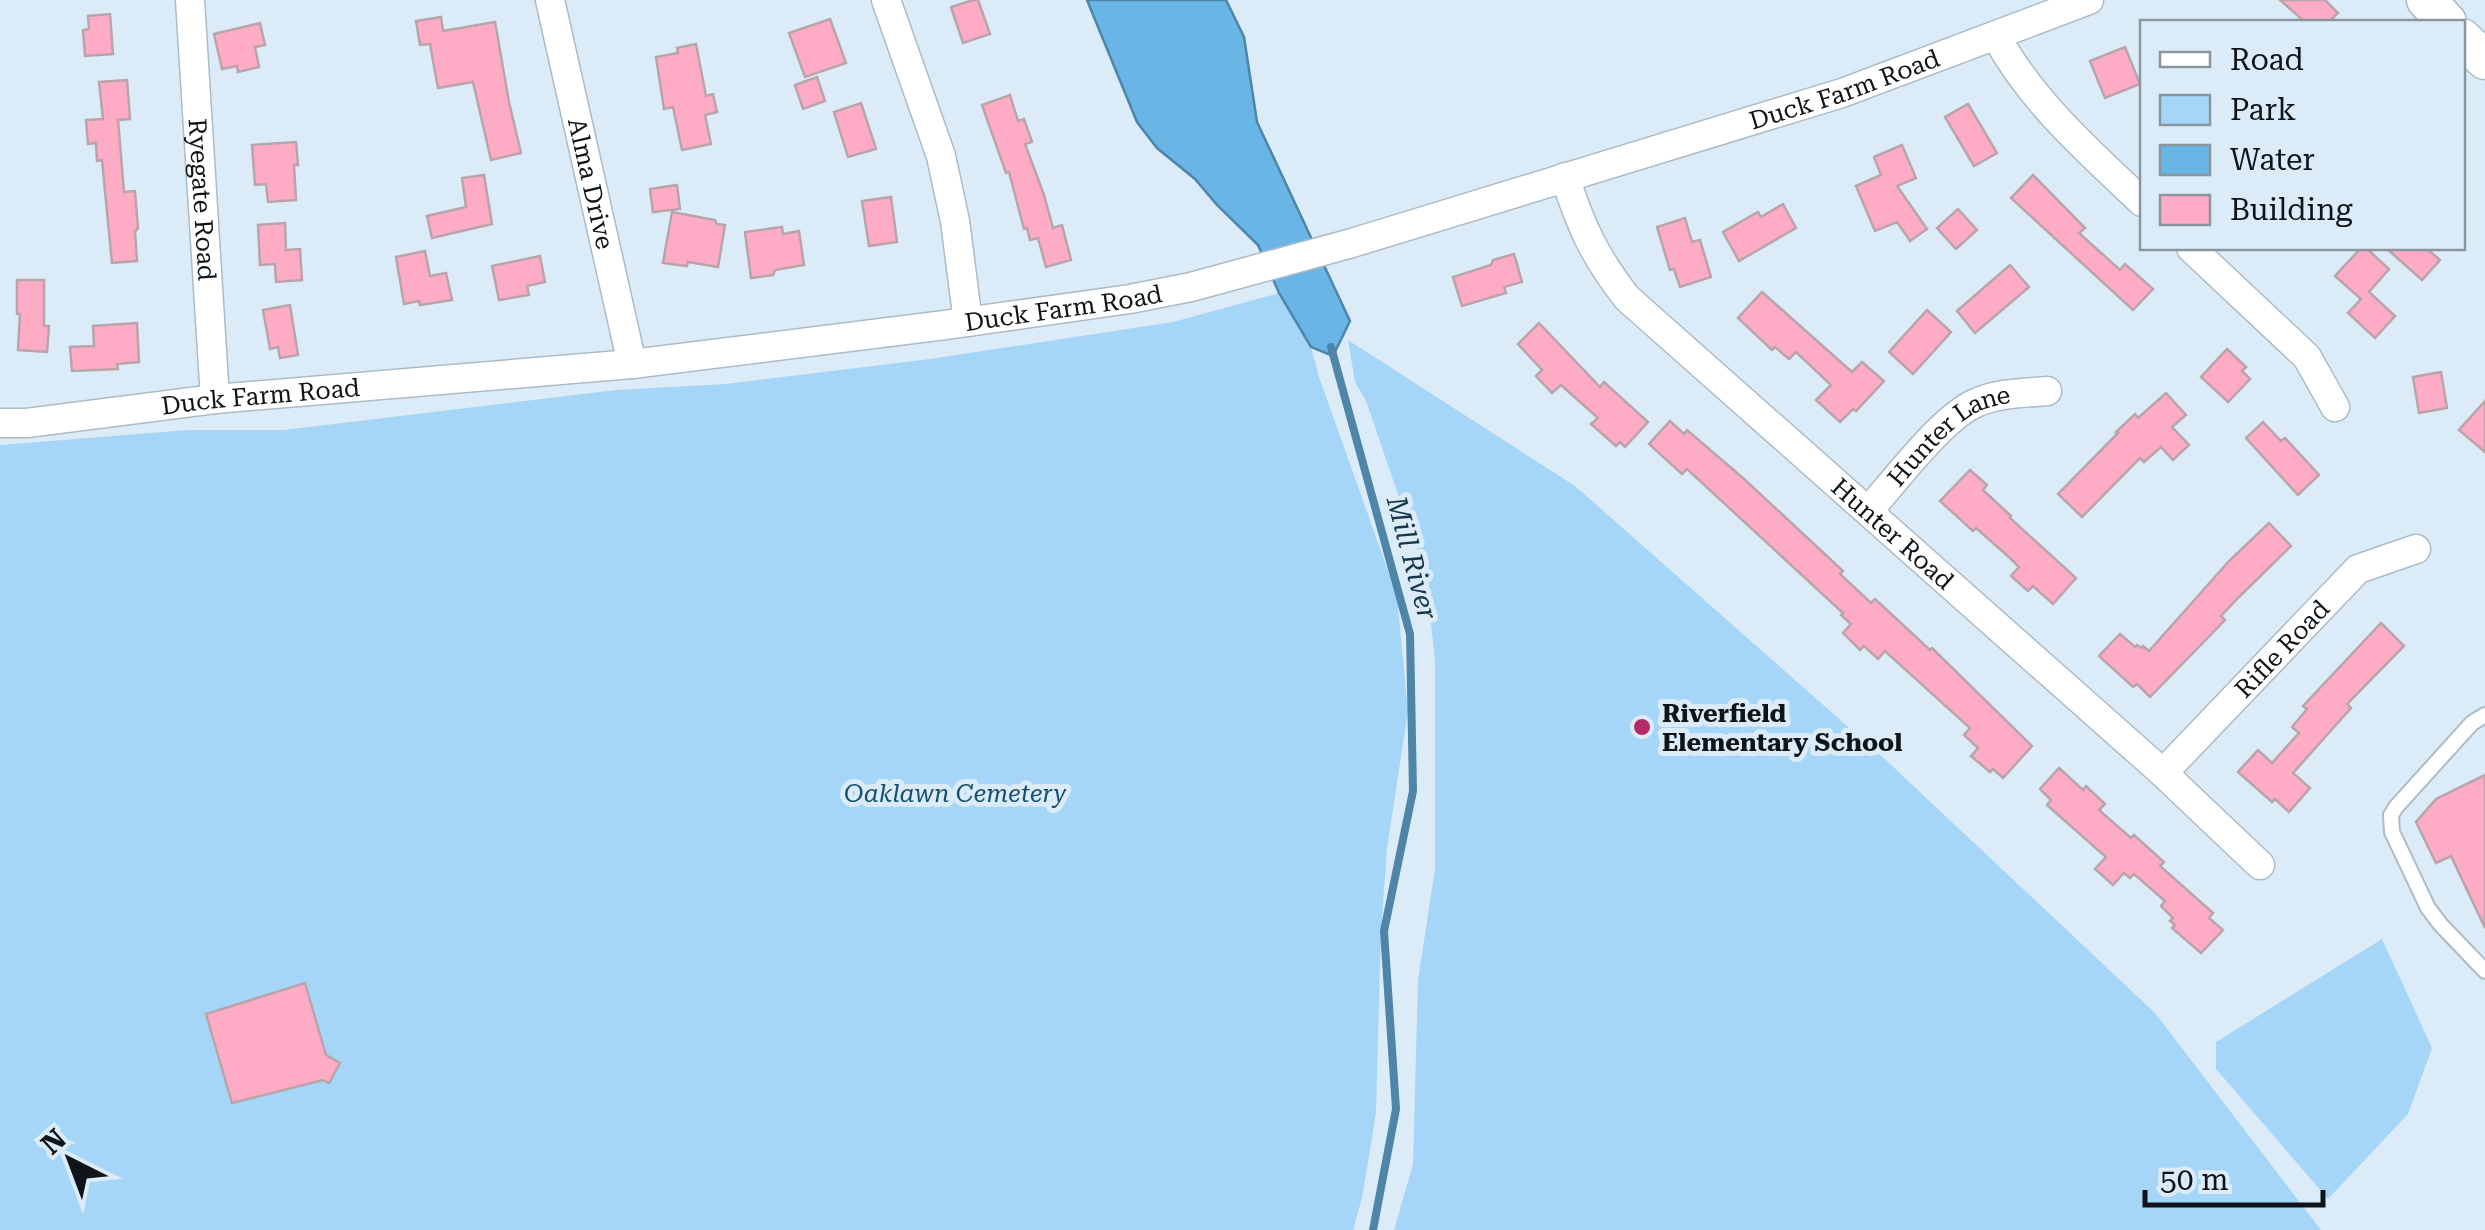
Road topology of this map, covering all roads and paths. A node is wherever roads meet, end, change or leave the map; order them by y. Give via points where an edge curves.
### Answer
1 (190, 0) edge
2 (550, 0) edge
3 (886, 0) edge
4 (2089, 0) edge
5 (2426, 0) edge
6 (2445, 20) edge
7 (1996, 36) junction
8 (2465, 41) edge
9 (2485, 60) edge
10 (1565, 177) junction
11 (2140, 200) edge
12 (2193, 250) edge
13 (968, 322) junction
14 (632, 364) junction
15 (2047, 391) dead end
16 (215, 399) junction
17 (2335, 407) dead end
18 (0, 423) edge
19 (1868, 510) junction
20 (2416, 549) dead end
21 (2485, 715) edge
22 (2163, 772) junction
23 (2260, 865) dead end
24 (2485, 971) edge

1 - 16 street, Ryegate Road
2 - 14 street, Alma Drive
3 - 13 street via 941,156
4 - 7 street, Duck Farm Road
5 - 6 main road
7 - 10 street, Duck Farm Road via 1842,92
7 - 11 street via 2028,87
8 - 9 main road
10 - 13 street, Duck Farm Road via 1352,243 1130,300
10 - 19 street, Hunter Road via 1587,236 1627,298
12 - 17 street via 2308,357
13 - 14 street, Duck Farm Road
14 - 16 street, Duck Farm Road
15 - 19 street, Hunter Lane via 1998,395 1952,417
16 - 18 street, Duck Farm Road
19 - 22 street, Hunter Road
20 - 22 street, Rifle Road via 2358,569
21 - 24 lane via 2396,808 2390,823 2428,908
22 - 23 street, Hunter Road

